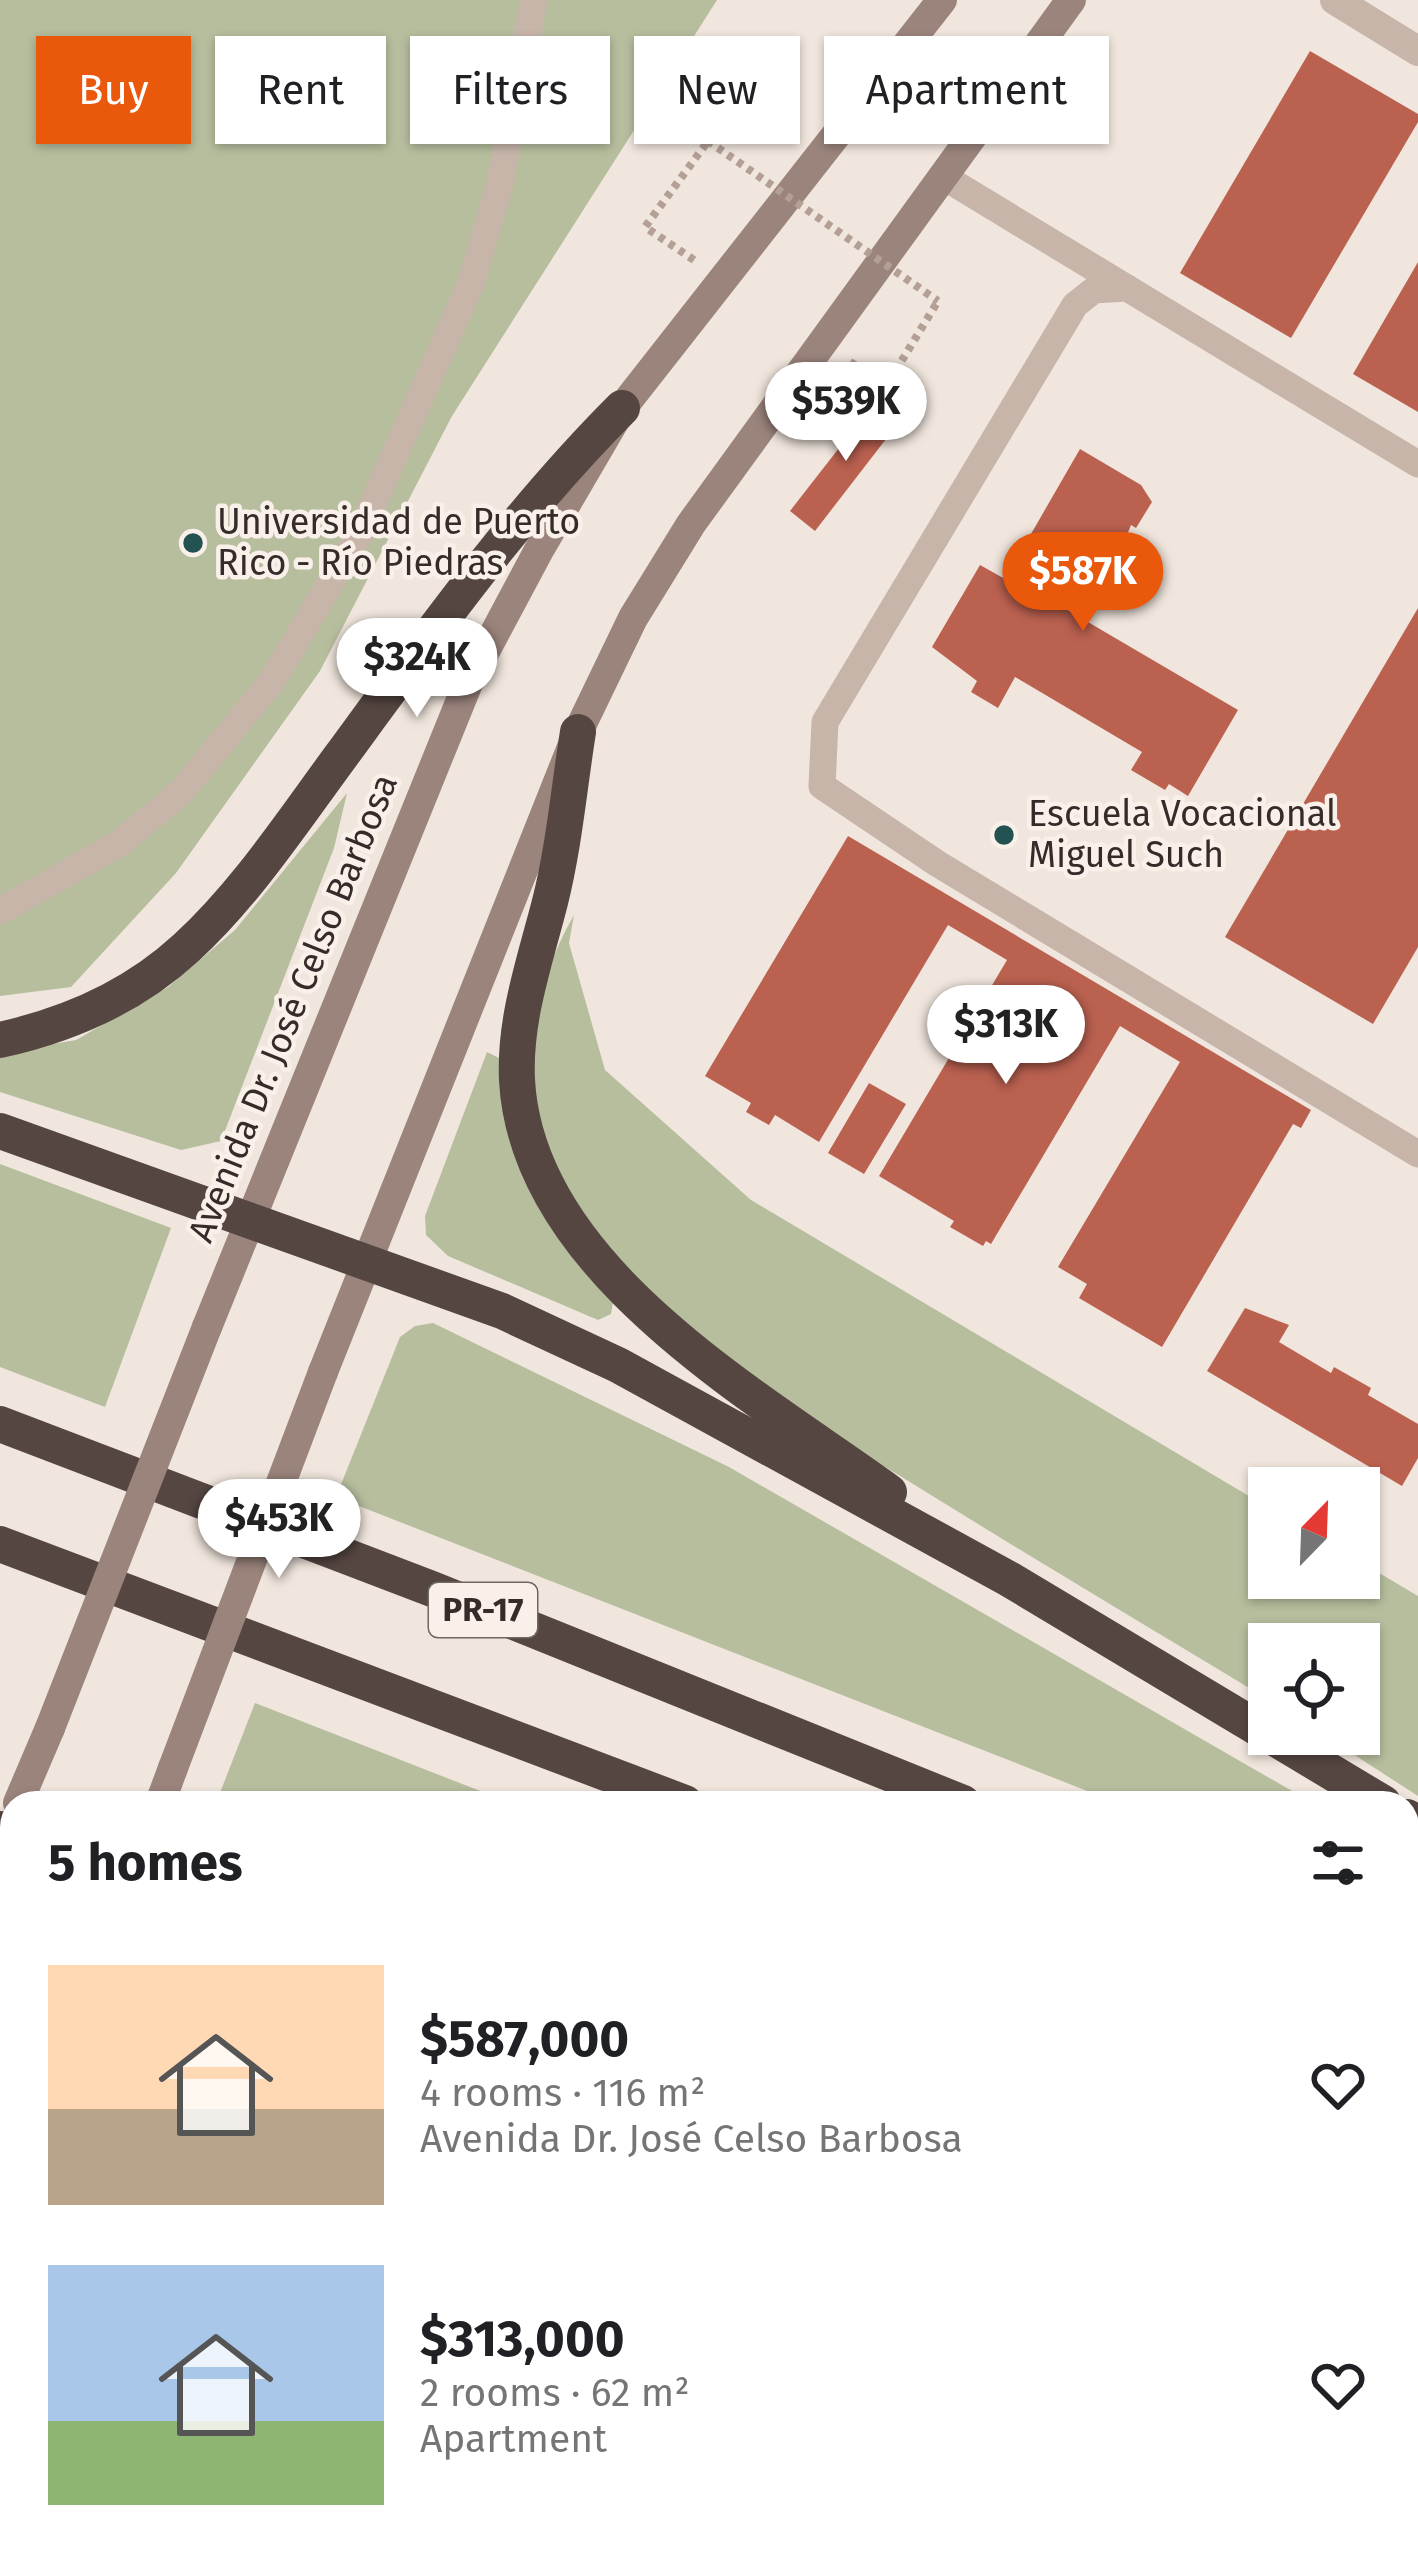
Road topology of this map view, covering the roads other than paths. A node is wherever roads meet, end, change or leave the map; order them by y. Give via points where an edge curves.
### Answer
1 (534, 0) edge
2 (941, 0) edge
3 (1071, 0) edge
4 (1335, 0) edge
5 (1418, 51) edge
6 (944, 177) junction
7 (1127, 288) junction
8 (622, 408) junction
9 (1418, 464) edge
10 (578, 732) junction
11 (0, 911) edge
12 (0, 1040) edge
13 (0, 1131) edge
14 (1418, 1154) edge
15 (248, 1216) junction
16 (367, 1261) junction
17 (0, 1424) edge
18 (0, 1544) edge
19 (1009, 1579) junction
20 (23, 1791) edge
21 (164, 1791) edge
22 (653, 1791) edge
23 (933, 1791) edge
24 (1364, 1791) edge

1 - 11 lane via 500,183 471,283 360,533 272,681 182,791 120,844
2 - 8 main road, Avenida Dr. José Celso Barbosa
3 - 6 main road
4 - 5 street
6 - 7 lane
6 - 10 main road via 691,524 633,618
7 - 9 lane
7 - 14 lane via 1094,290 1076,305 825,722 822,786
8 - 12 highway via 556,474 278,841 187,948 116,998 53,1028
8 - 15 main road, Avenida Dr. José Celso Barbosa via 468,682
10 - 16 main road
10 - 19 highway via 520,1027 517,1081 542,1170 605,1267 655,1322
13 - 15 highway
15 - 16 highway
15 - 20 main road, Avenida Dr. José Celso Barbosa, bridge
16 - 19 highway via 618,1365
16 - 21 main road, bridge
17 - 23 highway, PR-17
18 - 22 highway
19 - 24 highway

